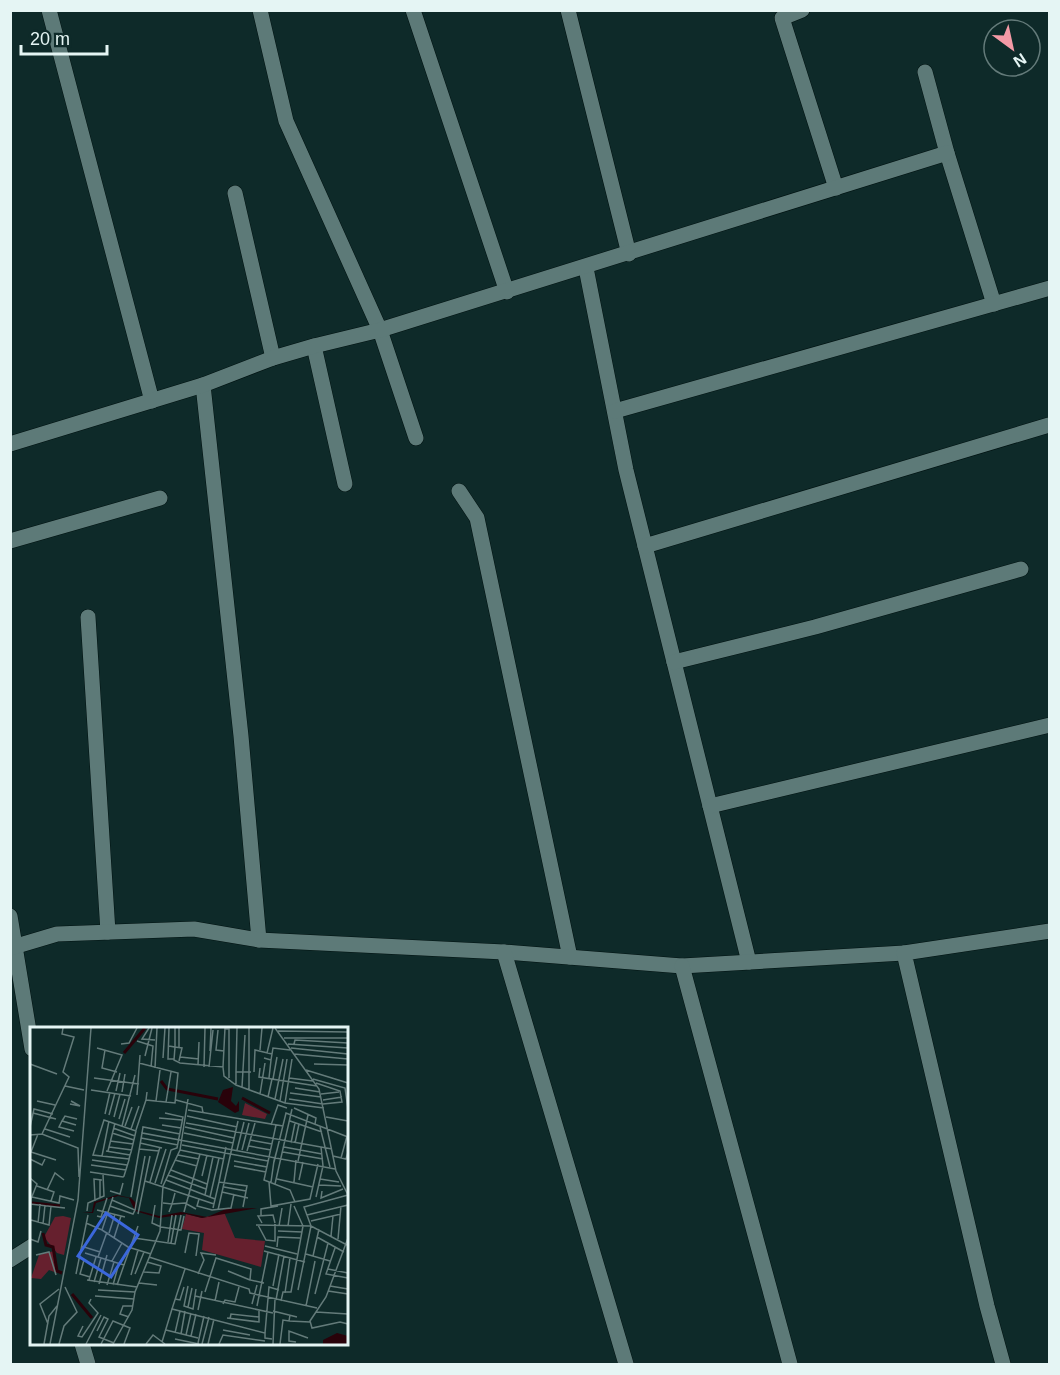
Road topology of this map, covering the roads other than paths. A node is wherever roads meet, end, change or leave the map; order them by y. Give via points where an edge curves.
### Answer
1 (49, 10) edge
2 (260, 10) edge
3 (413, 10) edge
4 (568, 10) edge
5 (802, 10) edge
6 (925, 72) dead end
7 (947, 153) junction
8 (836, 188) junction
9 (235, 193) dead end
10 (629, 254) junction
11 (586, 267) junction
12 (1050, 288) edge
13 (507, 292) junction
14 (994, 304) junction
15 (380, 330) junction
16 (314, 346) junction
17 (273, 358) junction
18 (203, 385) junction
19 (152, 400) junction
20 (615, 411) junction
21 (1049, 425) edge
22 (416, 438) dead end
23 (11, 442) edge
24 (345, 484) dead end
25 (459, 491) dead end
26 (160, 498) dead end
27 (10, 541) edge
28 (645, 546) junction
29 (1021, 569) dead end
30 (88, 617) dead end
31 (674, 662) junction
32 (1050, 725) edge
33 (710, 806) junction
34 (10, 916) edge
35 (1050, 931) edge
36 (108, 932) junction
37 (259, 940) junction
38 (13, 947) edge
39 (504, 952) junction
40 (904, 953) junction
41 (570, 957) junction
42 (749, 962) junction
43 (682, 966) junction
44 (30, 1038) edge
45 (30, 1247) edge
46 (10, 1260) edge
47 (82, 1345) edge
48 (88, 1365) edge
49 (626, 1365) edge
50 (790, 1365) edge
51 (1003, 1365) edge

1 - 19 street
2 - 15 street via 286,121
3 - 13 street
4 - 10 street
5 - 8 street via 782,18
6 - 7 street
7 - 8 street
7 - 14 street
8 - 10 street
9 - 17 street
10 - 11 street
11 - 13 street
11 - 20 street
12 - 14 street
13 - 15 street
14 - 20 street
15 - 16 street
15 - 22 street
16 - 17 street
16 - 24 street
17 - 18 street
18 - 19 street
18 - 37 street
19 - 23 street
20 - 28 street
21 - 28 street
25 - 41 street via 477,518
26 - 27 street
28 - 31 street
29 - 31 street
30 - 36 street
31 - 33 street
32 - 33 street
33 - 42 street
34 - 38 street
35 - 40 street
36 - 37 street via 194,929
36 - 38 street via 57,934
37 - 39 street
38 - 44 street
39 - 41 street
39 - 49 street
40 - 42 street
40 - 51 street
41 - 43 street
42 - 43 street
43 - 50 street
45 - 46 street
47 - 48 street

